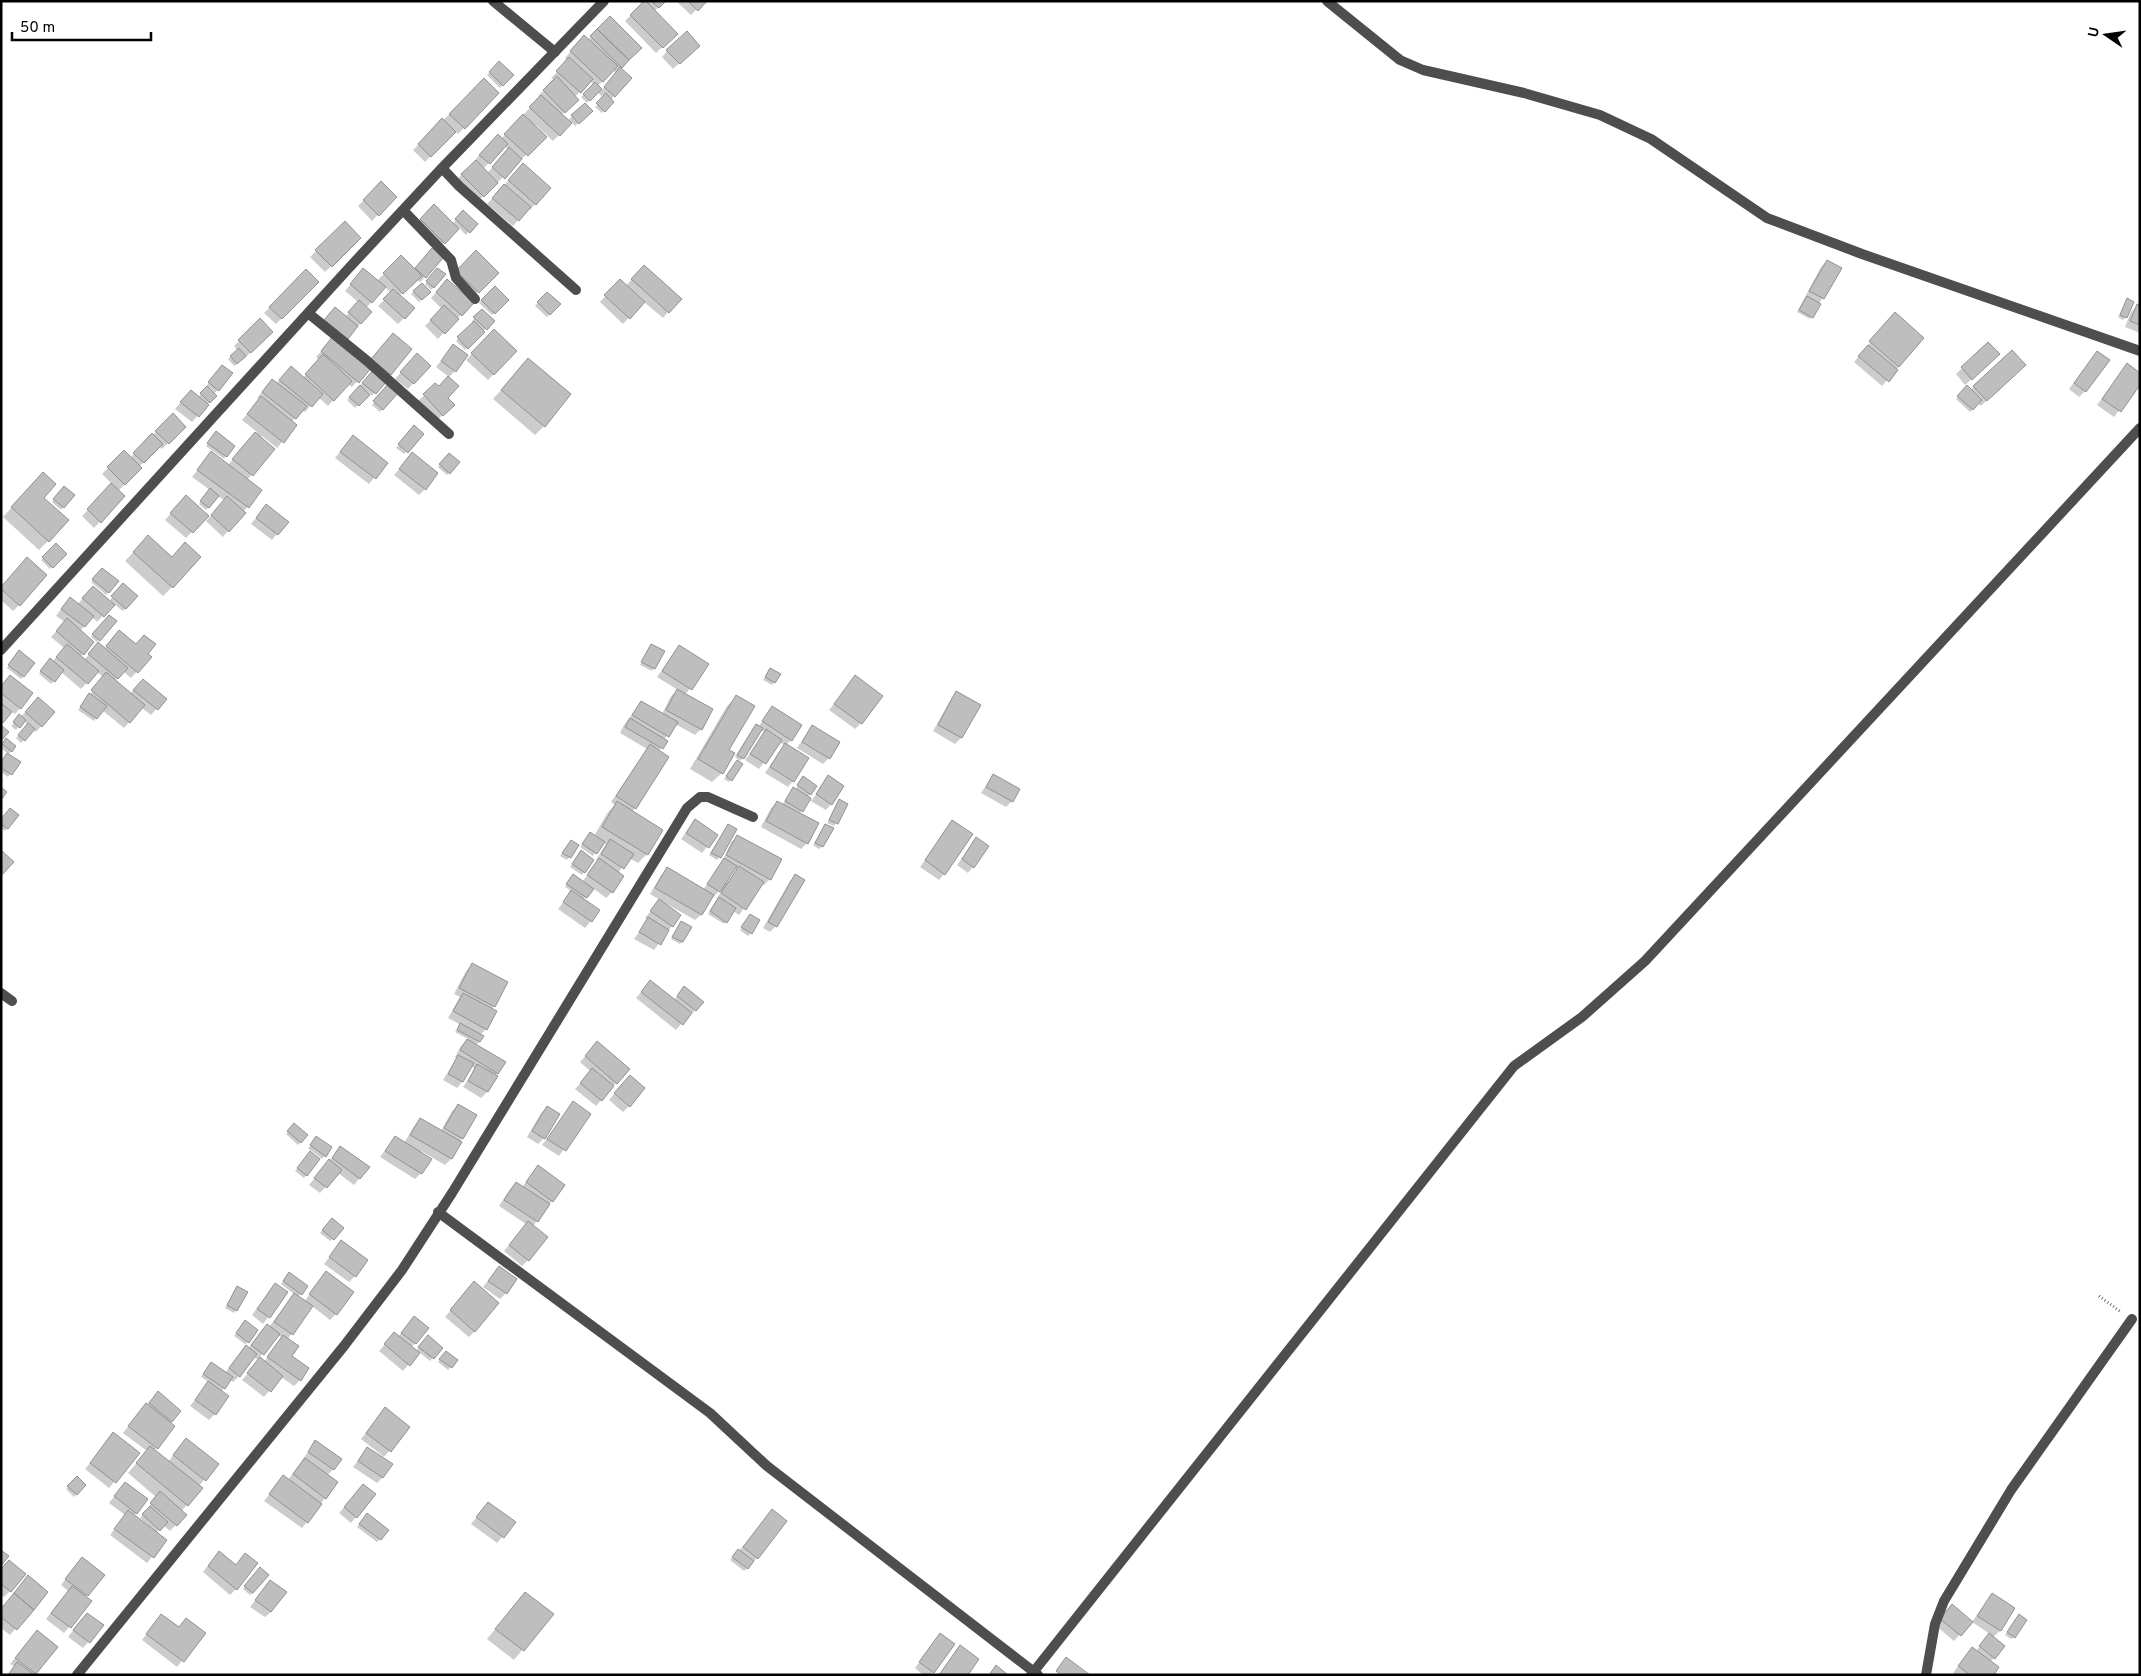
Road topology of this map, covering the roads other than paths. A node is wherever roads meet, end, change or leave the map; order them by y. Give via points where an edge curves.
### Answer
1 (493, 1) edge
2 (604, 1) edge
3 (1327, 1) edge
4 (555, 52) junction
5 (442, 168) junction
6 (403, 210) junction
7 (576, 290) dead end
8 (475, 298) dead end
9 (308, 313) junction
10 (2140, 351) edge
11 (2140, 428) edge
12 (449, 434) dead end
13 (1, 650) edge
14 (753, 817) dead end
15 (1, 993) edge
16 (12, 1001) dead end
17 (438, 1212) junction
18 (2132, 1320) dead end
19 (1034, 1674) edge
20 (77, 1675) edge
21 (1926, 1675) edge

1 - 4 street
2 - 4 street
3 - 10 street via 1400,60 1423,70 1600,114 1650,139 1767,218
4 - 5 street
5 - 6 street
5 - 7 street
6 - 8 street via 451,260 456,278
6 - 9 street
9 - 12 street
9 - 13 street
11 - 19 street via 1645,961 1582,1017 1514,1066
14 - 17 street via 702,796 687,808
15 - 16 street
17 - 19 street via 710,1414 767,1466
17 - 20 street via 402,1270 344,1346
18 - 21 street via 2010,1490 1944,1601 1935,1624

